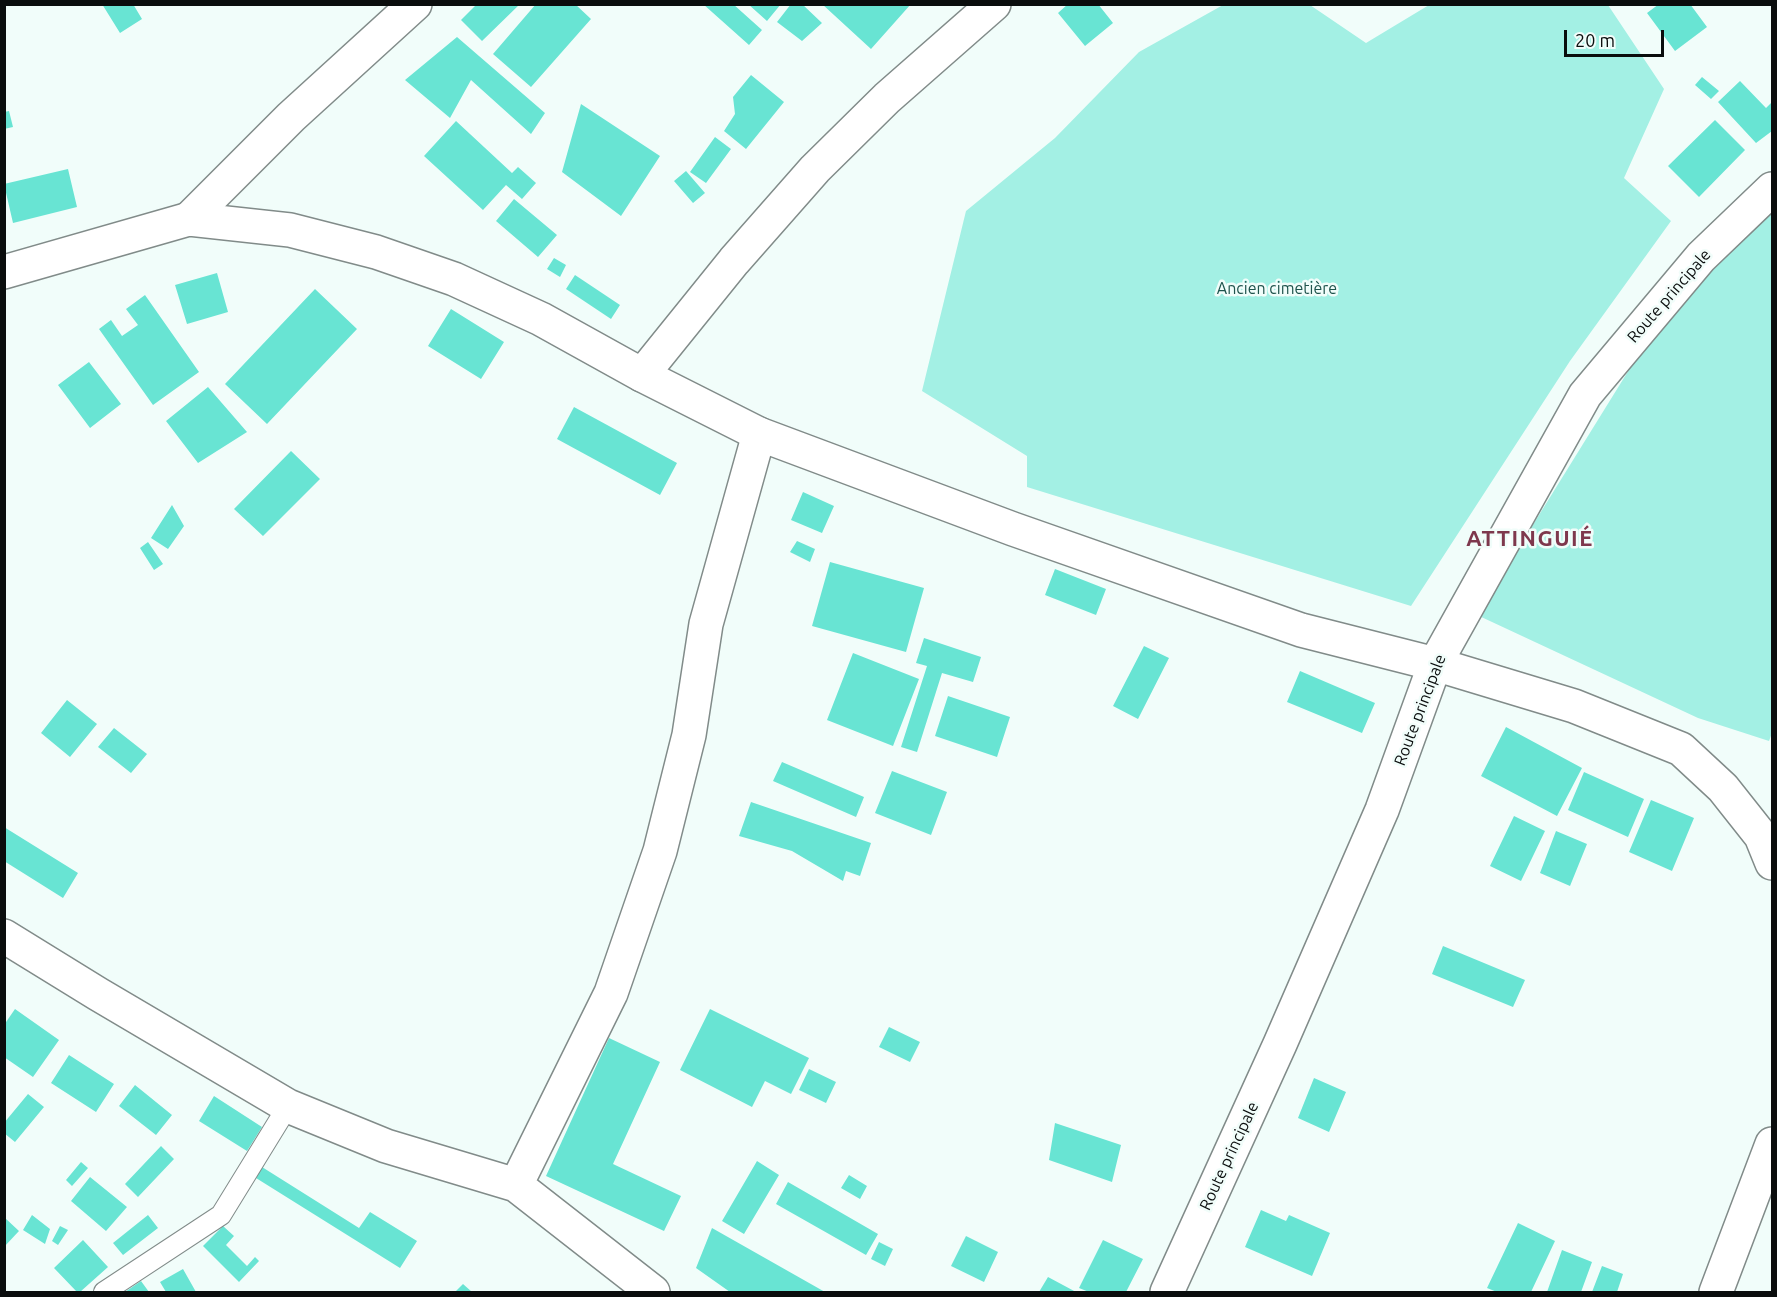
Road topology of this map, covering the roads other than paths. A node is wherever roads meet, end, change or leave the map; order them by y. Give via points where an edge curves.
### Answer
1 (416, 4) edge
2 (994, 4) edge
3 (1773, 189) edge
4 (189, 219) junction
5 (4, 272) edge
6 (642, 375) junction
7 (759, 434) junction
8 (1435, 664) junction
9 (1773, 863) edge
10 (4, 936) edge
11 (288, 1106) junction
12 (1773, 1144) edge
13 (516, 1185) junction
14 (647, 1291) edge
15 (104, 1293) edge
16 (1167, 1293) edge
17 (1716, 1293) edge

1 - 4 street via 291,117
2 - 6 street via 887,98 815,169
3 - 8 street, Route principale via 1701,257 1585,395
4 - 5 street
4 - 6 street via 290,230 376,252 454,279 541,319
6 - 7 street
7 - 8 street via 1301,630
7 - 13 street via 706,624 688,735 660,851 611,993
8 - 9 street via 1574,706 1681,749 1723,788 1761,836
8 - 16 street, Route principale via 1382,810
10 - 11 street
11 - 13 street via 386,1146
11 - 15 lane via 221,1215
12 - 17 street
13 - 14 street

